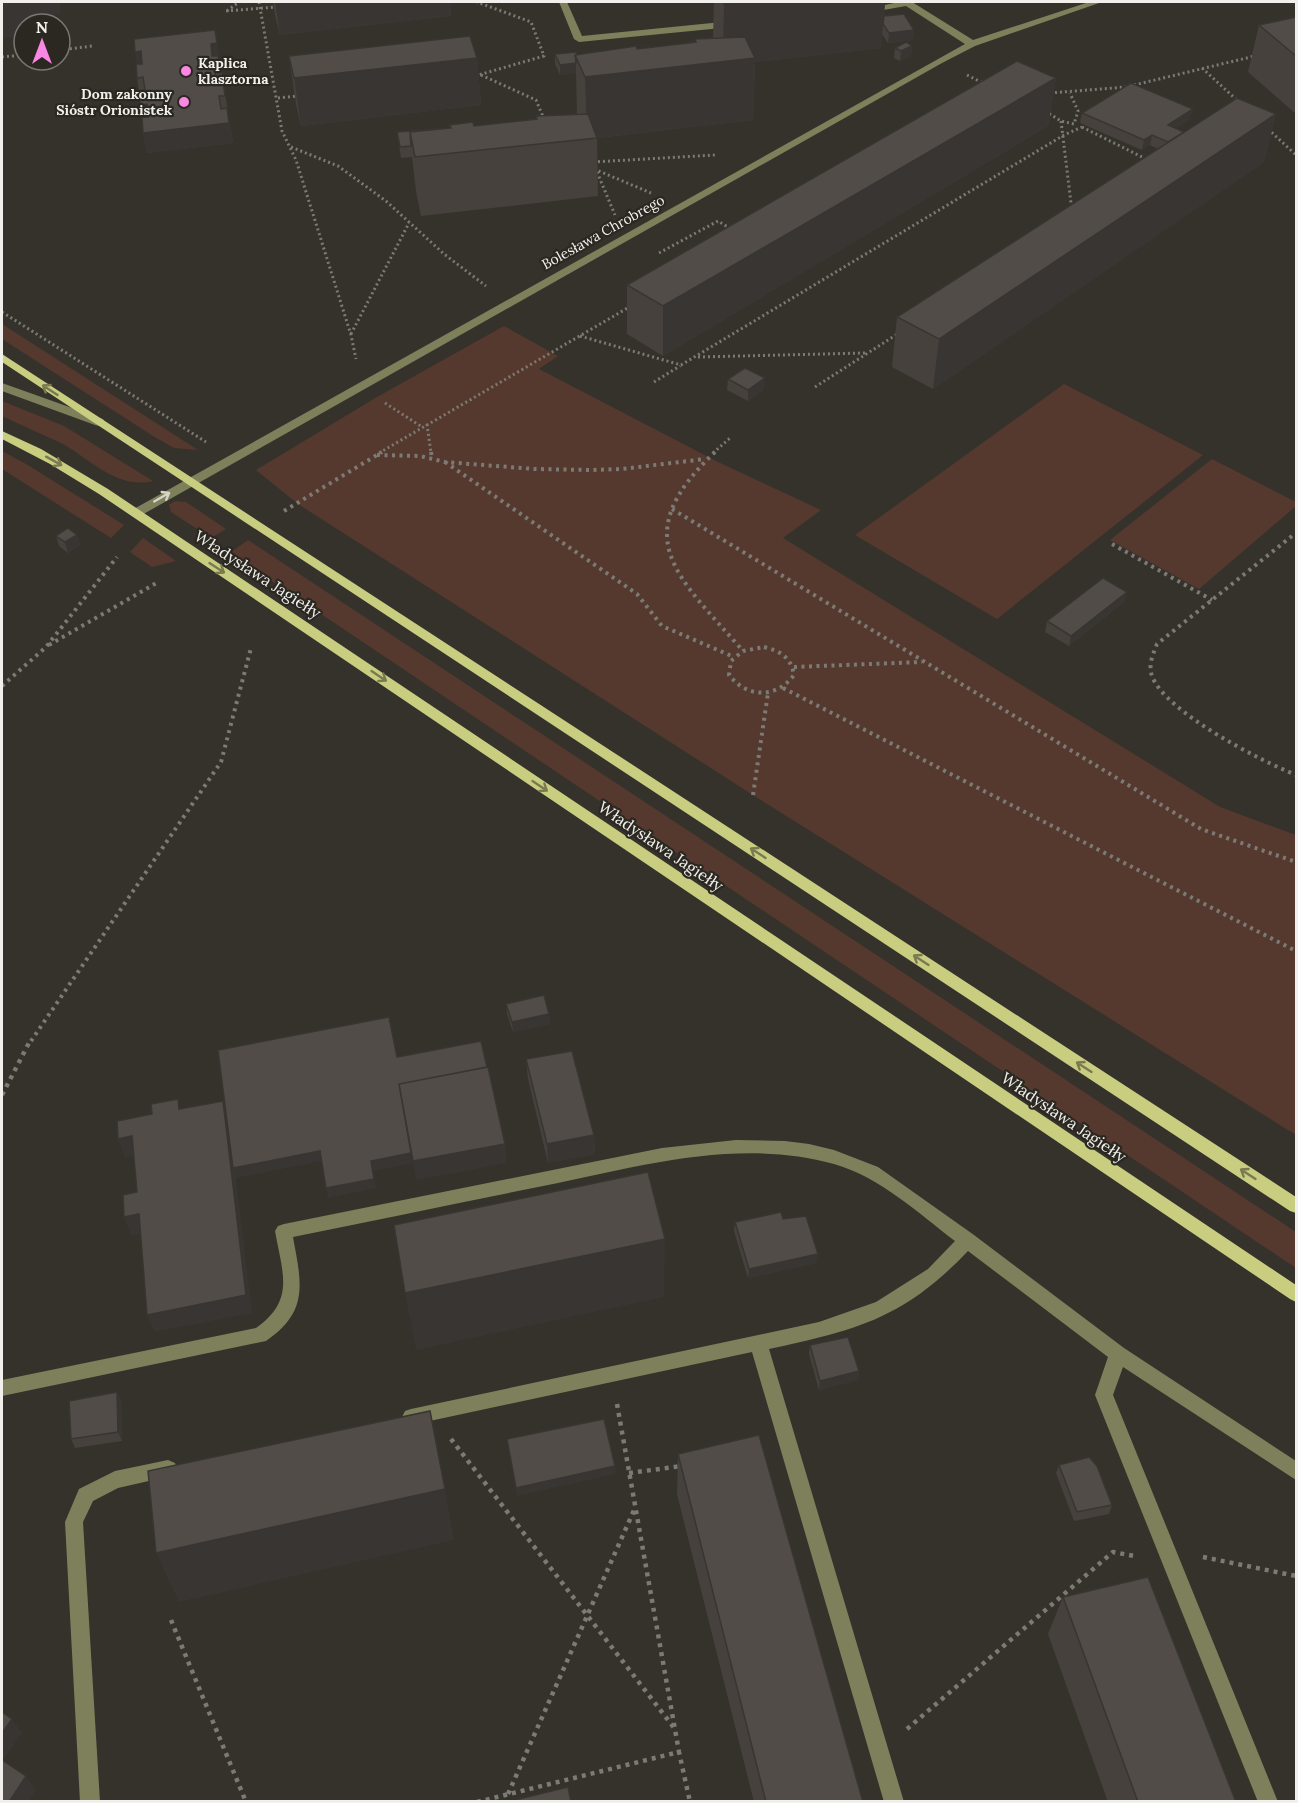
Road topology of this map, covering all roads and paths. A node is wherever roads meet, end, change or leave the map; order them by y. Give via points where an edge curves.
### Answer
1 (239, 2) edge
2 (259, 2) edge
3 (477, 2) edge
4 (563, 2) edge
5 (907, 2) edge
6 (1097, 2) edge
7 (284, 6) dead end
8 (261, 8) junction
9 (858, 12) dead end
10 (741, 23) dead end
11 (972, 44) junction
12 (92, 46) dead end
13 (72, 48) edge
14 (1265, 54) edge
15 (1202, 68) junction
16 (963, 73) dead end
17 (481, 75) junction
18 (470, 76) edge
19 (991, 87) edge
20 (1047, 93) dead end
21 (1070, 93) junction
22 (300, 96) edge
23 (278, 98) junction
24 (1245, 108) edge
25 (1041, 109) edge
26 (544, 121) edge
27 (1061, 122) junction
28 (1074, 124) junction
29 (1262, 124) edge
30 (1082, 127) junction
31 (1064, 135) junction
32 (290, 147) junction
33 (719, 155) dead end
34 (1296, 155) edge
35 (592, 162) edge
36 (588, 166) edge
37 (1146, 166) edge
38 (595, 169) junction
39 (657, 196) dead end
40 (1085, 211) edge
41 (616, 218) dead end
42 (409, 223) junction
43 (490, 289) dead end
44 (639, 302) edge
45 (2, 312) edge
46 (905, 329) dead end
47 (351, 335) junction
48 (579, 336) junction
49 (866, 353) junction
50 (2, 357) edge
51 (696, 357) junction
52 (357, 364) dead end
53 (681, 365) junction
54 (654, 382) dead end
55 (2, 387) edge
56 (815, 387) dead end
57 (377, 397) dead end
58 (99, 422) junction
59 (427, 424) junction
60 (422, 427) junction
61 (2, 435) edge
62 (730, 438) dead end
63 (211, 445) dead end
64 (376, 455) junction
65 (432, 458) junction
66 (705, 459) junction
67 (444, 462) junction
68 (189, 482) junction
69 (672, 509) junction
70 (282, 512) dead end
71 (136, 513) junction
72 (1292, 536) dead end
73 (1112, 544) dead end
74 (117, 557) dead end
75 (158, 582) dead end
76 (1212, 600) junction
77 (46, 646) junction
78 (251, 648) dead end
79 (743, 651) junction
80 (734, 657) junction
81 (923, 662) junction
82 (794, 667) junction
83 (2, 687) edge
84 (783, 688) junction
85 (768, 693) junction
86 (1296, 775) edge
87 (753, 795) dead end
88 (1296, 862) edge
89 (1296, 951) edge
90 (2, 1095) edge
91 (1296, 1206) edge
92 (968, 1240) junction
93 (1296, 1294) edge
94 (758, 1343) junction
95 (1118, 1354) junction
96 (611, 1374) junction
97 (2, 1388) edge
98 (430, 1413) junction
99 (395, 1420) edge
100 (185, 1465) edge
101 (686, 1465) edge
102 (1296, 1471) edge
103 (629, 1473) junction
104 (635, 1507) junction
105 (1169, 1557) junction
106 (1296, 1576) edge
107 (586, 1614) junction
108 (171, 1620) dead end
109 (675, 1729) junction
110 (679, 1752) junction
111 (880, 1753) junction
112 (508, 1794) junction
113 (90, 1802) edge
114 (246, 1802) edge
115 (477, 1802) edge
116 (690, 1802) edge
117 (894, 1802) edge
118 (1268, 1802) edge

1 - 8 path via 226,11
2 - 8 path
3 - 17 path via 531,21 544,56
4 - 10 street via 579,39
5 - 9 street
5 - 11 street
6 - 11 street, Bolesława Chrobrego
7 - 8 path
8 - 23 path
11 - 68 street, Bolesława Chrobrego
12 - 13 path
14 - 15 path
15 - 21 path via 1128,87
15 - 24 path
16 - 19 path
17 - 18 path
17 - 26 path via 536,100
20 - 21 path
21 - 28 path via 1078,111
22 - 23 path
23 - 32 path via 282,131
25 - 27 path
27 - 28 path
27 - 31 path
28 - 30 path
29 - 34 path
30 - 31 path
30 - 37 path via 1144,158
31 - 40 path via 1071,203
31 - 51 path
32 - 42 path via 338,166
32 - 47 path
33 - 35 path
36 - 38 path
38 - 39 path
38 - 41 path
42 - 43 path
42 - 47 path
44 - 48 path
45 - 63 path
46 - 49 path
47 - 52 path
48 - 53 path
48 - 59 path
49 - 51 path
49 - 56 path
58 -> 50 main road
51 - 53 path
53 - 54 path
55 - 58 street
57 - 60 path
58 - 68 main road
59 - 60 path
59 - 65 path
60 - 64 path
61 -> 71 main road, Władysława Jagiełły via 72,470
62 - 66 path
64 - 65 path
64 - 70 path
65 - 67 path
66 - 67 path via 592,470
66 - 69 path
67 - 80 path via 637,594 662,626
71 -> 68 street, Bolesława Chrobrego
91 -> 68 main road
69 - 79 path via 666,529 667,550 681,576
69 - 81 path
71 -> 93 main road, Władysława Jagiełły
72 - 76 path
73 - 76 path
74 - 77 path
75 - 77 path
76 - 86 path via 1157,644 1150,660 1153,679 1164,694 1212,731
77 - 83 path
78 - 90 path via 221,762 35,1032
79 - 80 path
79 - 82 path via 775,650 784,654
80 - 85 path via 728,668 733,681 748,691
81 - 82 path
81 - 88 path via 1201,829
82 - 84 path via 795,675
84 - 85 path
84 - 89 path
85 - 87 path
92 - 94 street via 934,1274 882,1308 819,1330
92 - 95 street
92 - 97 street via 895,1186 859,1165 770,1145 716,1146 284,1231 293,1295 274,1328 260,1335
94 - 96 street
94 - 111 street
95 - 102 street
95 - 105 street via 1104,1395
96 - 98 street
96 - 103 path
98 - 99 street
98 - 107 path
100 - 113 street via 115,1480 86,1495 74,1522
101 - 103 path
103 - 104 path
104 - 107 path
104 - 109 path
105 - 106 path
105 - 111 path via 1113,1552
105 - 118 street
107 - 109 path
107 - 112 path
108 - 114 path
109 - 110 path
110 - 112 path
110 - 116 path
111 - 117 street
112 - 115 path

